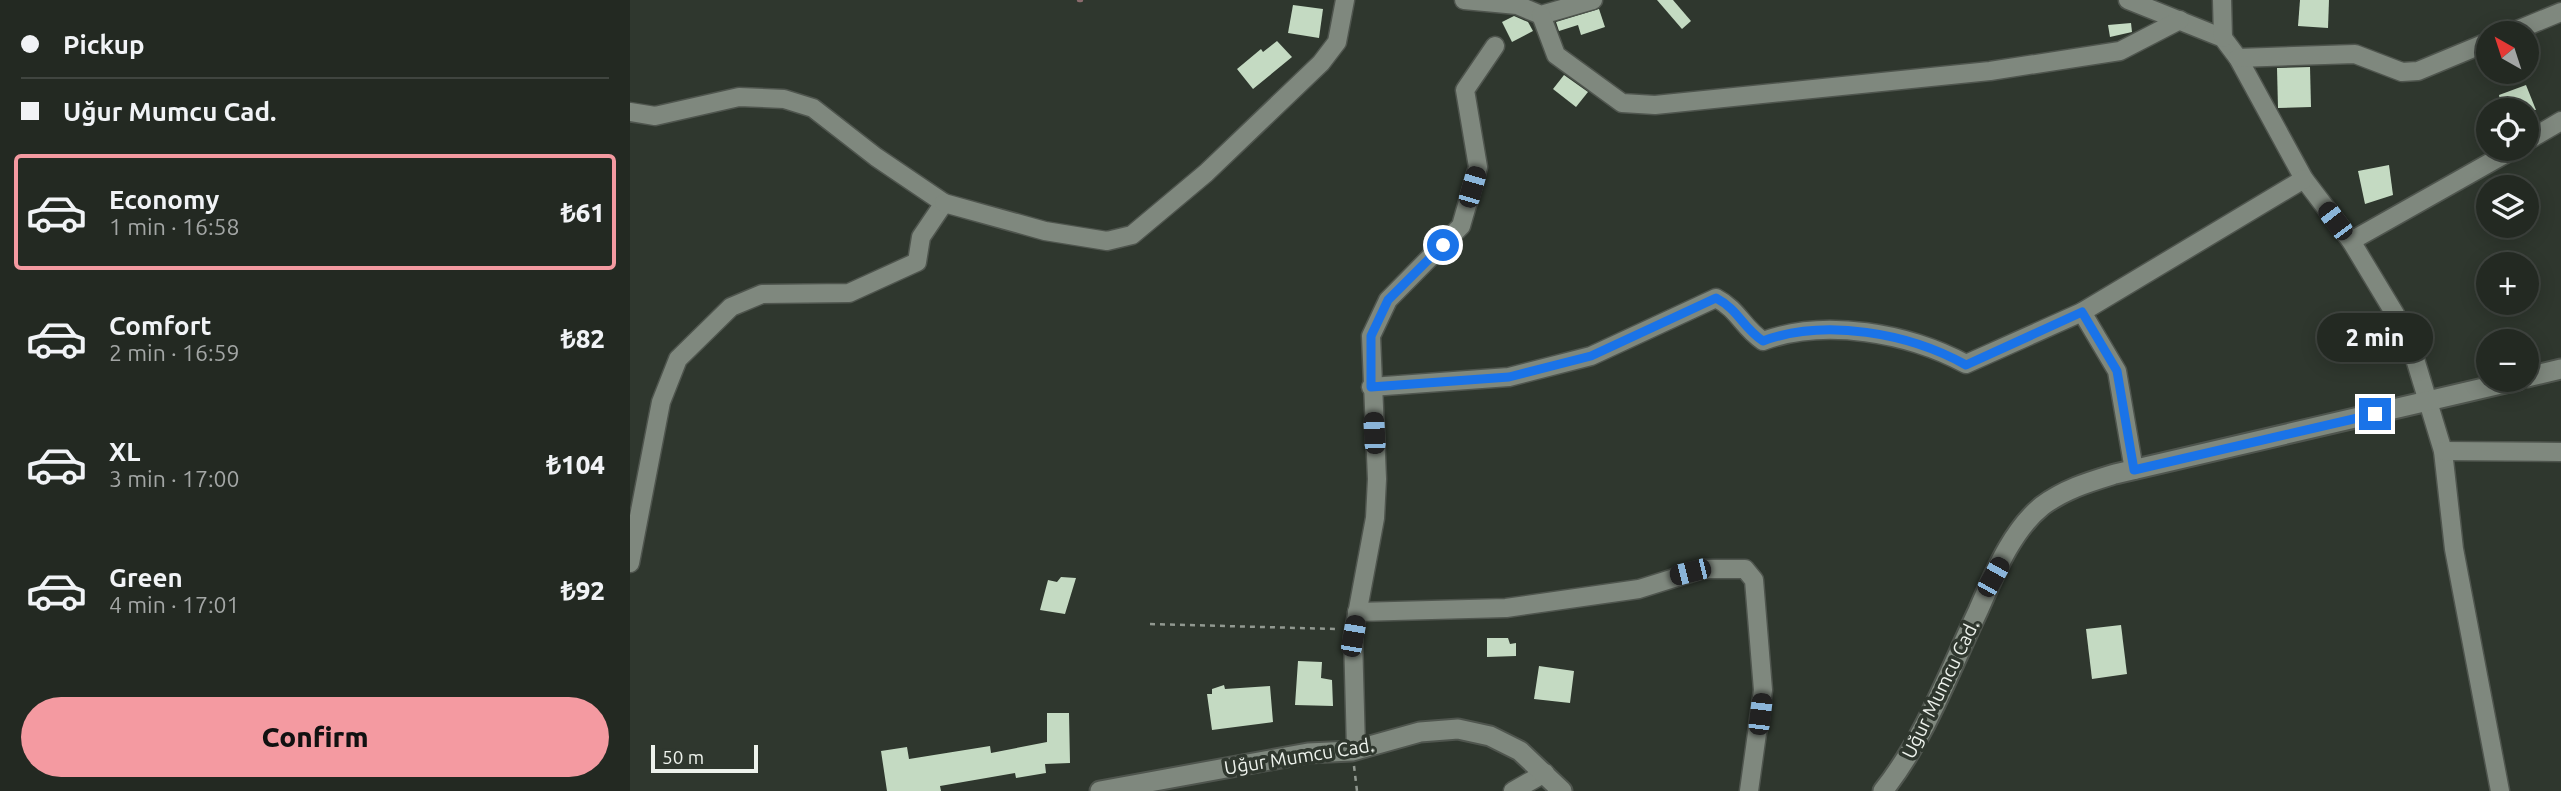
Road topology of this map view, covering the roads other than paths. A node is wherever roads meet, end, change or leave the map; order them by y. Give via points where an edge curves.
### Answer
1 (1345, 0) edge
2 (1464, 0) edge
3 (1593, 0) edge
4 (2128, 0) edge
5 (2222, 0) edge
6 (2561, 12) edge
7 (1541, 15) junction
8 (2180, 20) junction
9 (2539, 21) edge
10 (2223, 37) junction
11 (1495, 46) dead end
12 (2476, 47) edge
13 (2238, 58) junction
14 (630, 111) edge
15 (2561, 121) edge
16 (2539, 134) edge
17 (2493, 161) edge
18 (2304, 179) junction
19 (944, 203) junction
20 (2351, 241) junction
21 (2082, 312) junction
22 (2561, 369) edge
23 (2539, 374) edge
24 (1371, 387) junction
25 (2476, 390) edge
26 (2427, 402) junction
27 (2442, 451) junction
28 (2561, 452) edge
29 (2134, 470) junction
30 (630, 563) edge
31 (1357, 612) junction
32 (1354, 750) junction
33 (1545, 773) junction
34 (1100, 791) edge
35 (1513, 791) edge
36 (1562, 791) edge
37 (1749, 791) edge
38 (1883, 791) edge
39 (2500, 791) edge

1 - 19 street via 1337,42 1321,63 1206,173 1132,235 1107,241 1057,233
2 - 7 street via 1517,5
3 - 7 street
4 - 8 street
5 - 10 street
6 - 9 street
7 - 8 street via 1556,55 1622,103 1655,105 1990,71 2120,51
8 - 10 street
10 - 13 street
11 - 24 street via 1465,90 1478,167 1461,226 1388,300 1371,336
12 - 13 street via 2418,71 2402,72 2355,54
13 - 18 street
14 - 19 street via 655,116 739,97 784,99 813,108
15 - 16 street
17 - 20 street
18 - 20 street
18 - 21 street
19 - 30 street via 921,237 917,262 849,293 762,294 732,307 678,359 662,402
20 - 26 street via 2412,349
21 - 24 street via 1966,365 1935,348 1848,329 1791,331 1763,341 1746,329 1735,307 1716,298 1591,356 1509,377
21 - 29 street via 2117,371
22 - 23 street
24 - 31 street via 1375,518
25 - 26 street, Uğur Mumcu Cad.
26 - 27 street
26 - 29 street, Uğur Mumcu Cad.
27 - 28 street
27 - 39 street via 2454,549
29 - 38 street, Uğur Mumcu Cad. via 2069,488 2040,508 2018,532 1906,761
31 - 32 street
31 - 37 street via 1506,608 1639,589 1703,569 1745,569 1754,580 1763,690
32 - 33 street, Uğur Mumcu Cad. via 1420,732 1458,729 1490,736 1520,751
32 - 34 street, Uğur Mumcu Cad.
33 - 35 street
33 - 36 street, Uğur Mumcu Cad.

